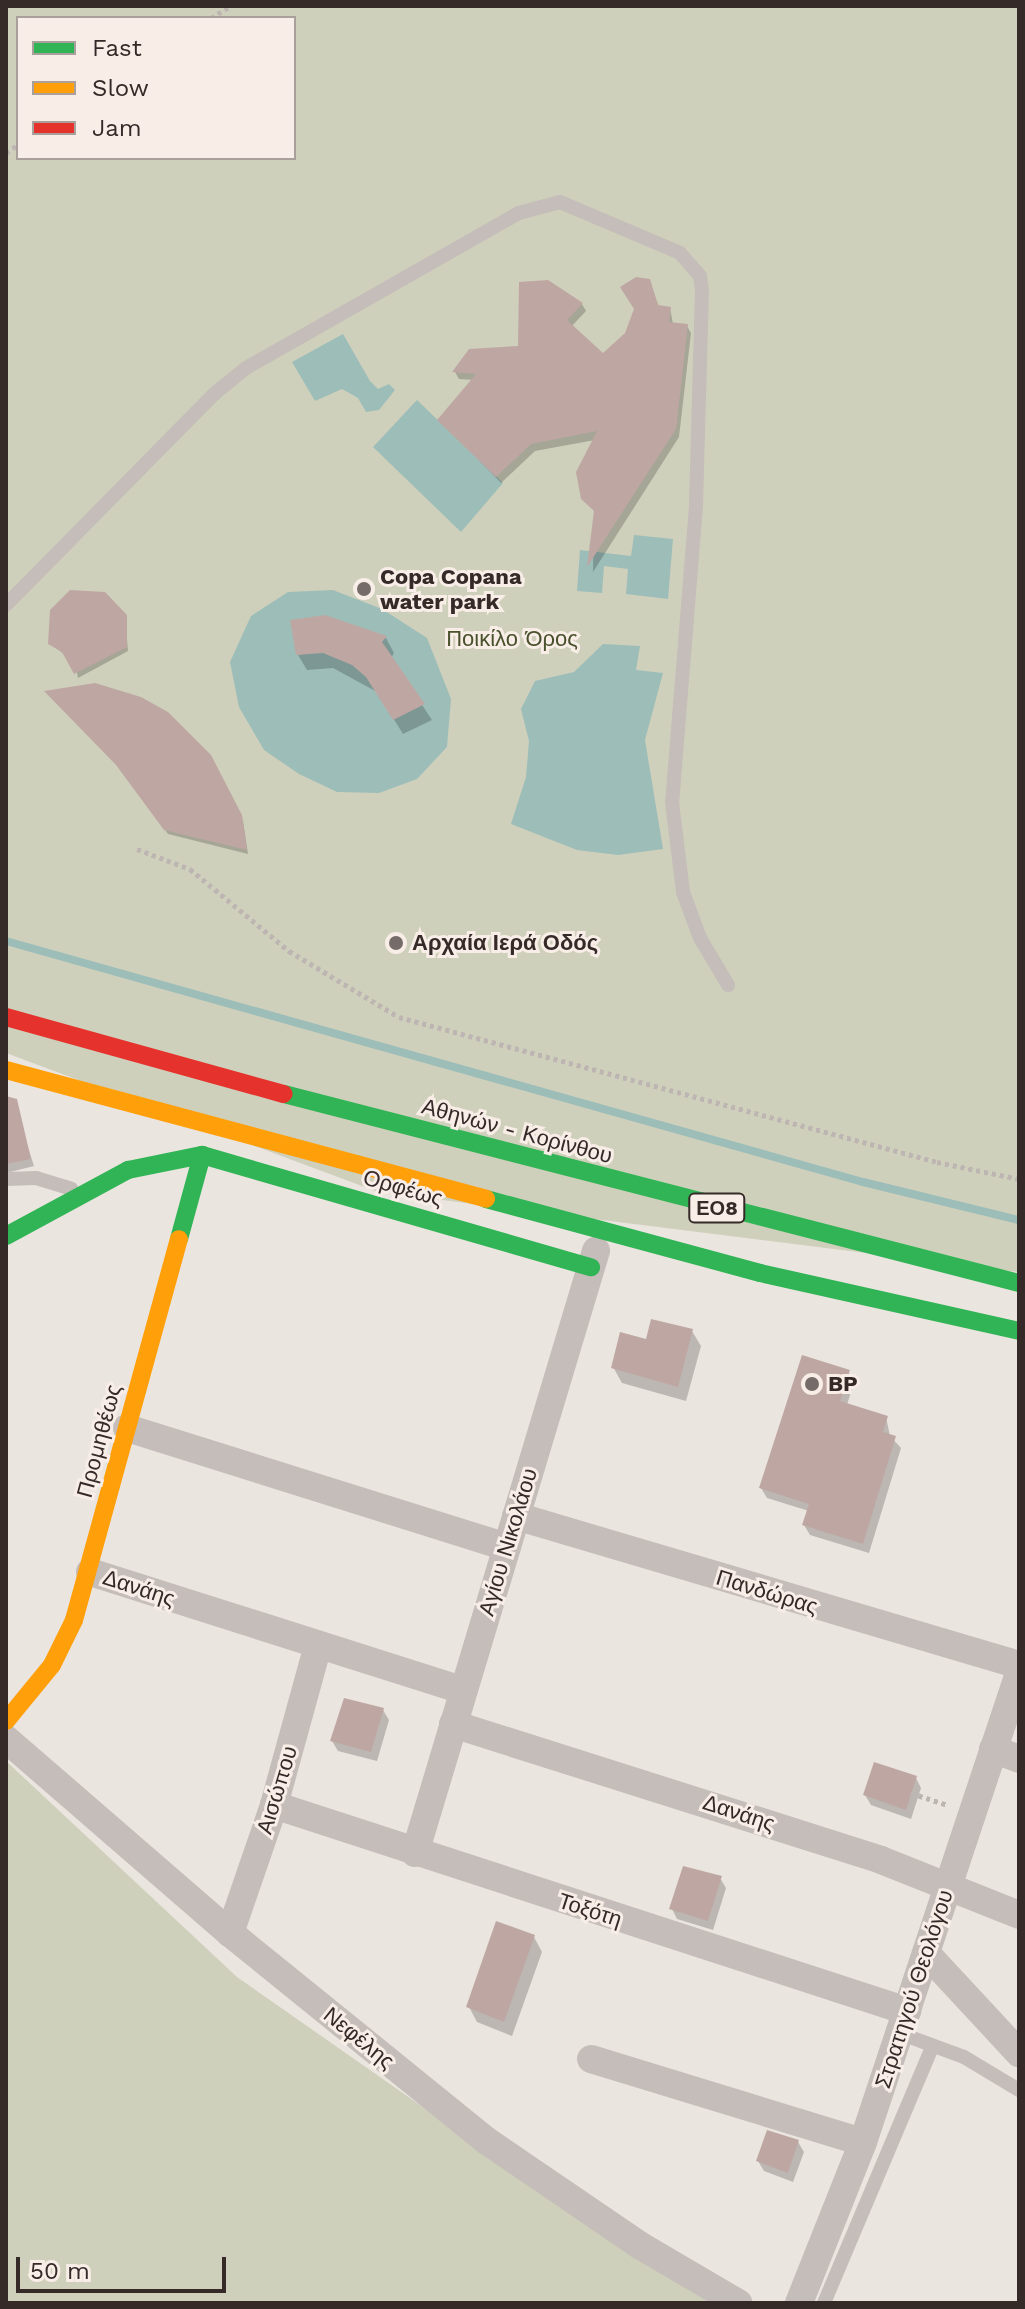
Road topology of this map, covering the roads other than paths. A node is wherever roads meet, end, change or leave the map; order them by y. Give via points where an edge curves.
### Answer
1 (6, 605) edge
2 (728, 985) dead end
3 (8, 1017) edge
4 (6, 1070) edge
5 (202, 1155) junction
6 (6, 1179) edge
7 (440, 1188) junction
8 (80, 1191) junction
9 (602, 1231) junction
10 (6, 1236) edge
11 (591, 1267) junction
12 (1019, 1283) edge
13 (1019, 1331) edge
14 (127, 1428) junction
15 (516, 1516) junction
16 (507, 1547) junction
17 (90, 1572) junction
18 (318, 1645) junction
19 (1019, 1665) edge
20 (1019, 1672) edge
21 (463, 1690) junction
22 (6, 1721) edge
23 (453, 1724) junction
24 (6, 1739) edge
25 (1006, 1754) edge
26 (274, 1805) junction
27 (415, 1853) junction
28 (947, 1889) junction
29 (1019, 1915) edge
30 (230, 1933) junction
31 (926, 1953) junction
32 (903, 2022) junction
33 (932, 2047) junction
34 (1019, 2053) edge
35 (591, 2059) dead end
36 (1019, 2090) edge
37 (863, 2142) junction
38 (738, 2303) edge
39 (799, 2303) edge
40 (824, 2303) edge

1 - 2 lane via 246,368 519,213 560,202 680,253 700,276 702,304 696,506 672,802 683,892 700,938
3 - 12 main road, Αθηνών - Κορίνθου / ΕΟ8 via 447,1138
4 - 7 main road, ΕΟ8
5 - 7 main road
5 - 8 main road via 128,1170
5 - 11 main road, Ορφέως
5 - 14 main road, Προμηθέως
6 - 8 lane via 36,1178
7 - 9 main road, ΕΟ8
8 - 10 main road
9 - 11 street, Αγίου Νικολάου
9 - 13 main road, ΕΟ8 via 861,1298
11 - 15 street, Αγίου Νικολάου
14 - 16 street
14 - 17 main road, Προμηθέως
15 - 16 street, Αγίου Νικολάου
15 - 19 street, Πανδώρας
16 - 21 street, Αγίου Νικολάου
17 - 18 street, Δανάης
17 - 22 main road, Προμηθέως via 52,1665
18 - 21 street, Δανάης
18 - 26 street, Αισώπου
20 - 25 street, Στρατηγού Θεολόγου
21 - 23 street, Αγίου Νικολάου
23 - 27 street, Αγίου Νικολάου
23 - 28 street, Δανάης via 702,1800 881,1860
24 - 30 street, Νεφέλης
25 - 28 street, Στρατηγού Θεολόγου via 972,1813
26 - 27 street, Τοξότη
26 - 30 street, Αισώπου
27 - 32 street, Τοξότη
28 - 29 street, Δανάης
28 - 31 street, Στρατηγού Θεολόγου
30 - 38 street, Νεφέλης via 487,2141
31 - 32 street, Στρατηγού Θεολόγου
31 - 34 street
32 - 33 lane
32 - 37 street, Στρατηγού Θεολόγου
33 - 36 lane via 964,2057
33 - 40 lane
35 - 37 street
37 - 39 street, Στρατηγού Θεολόγου

